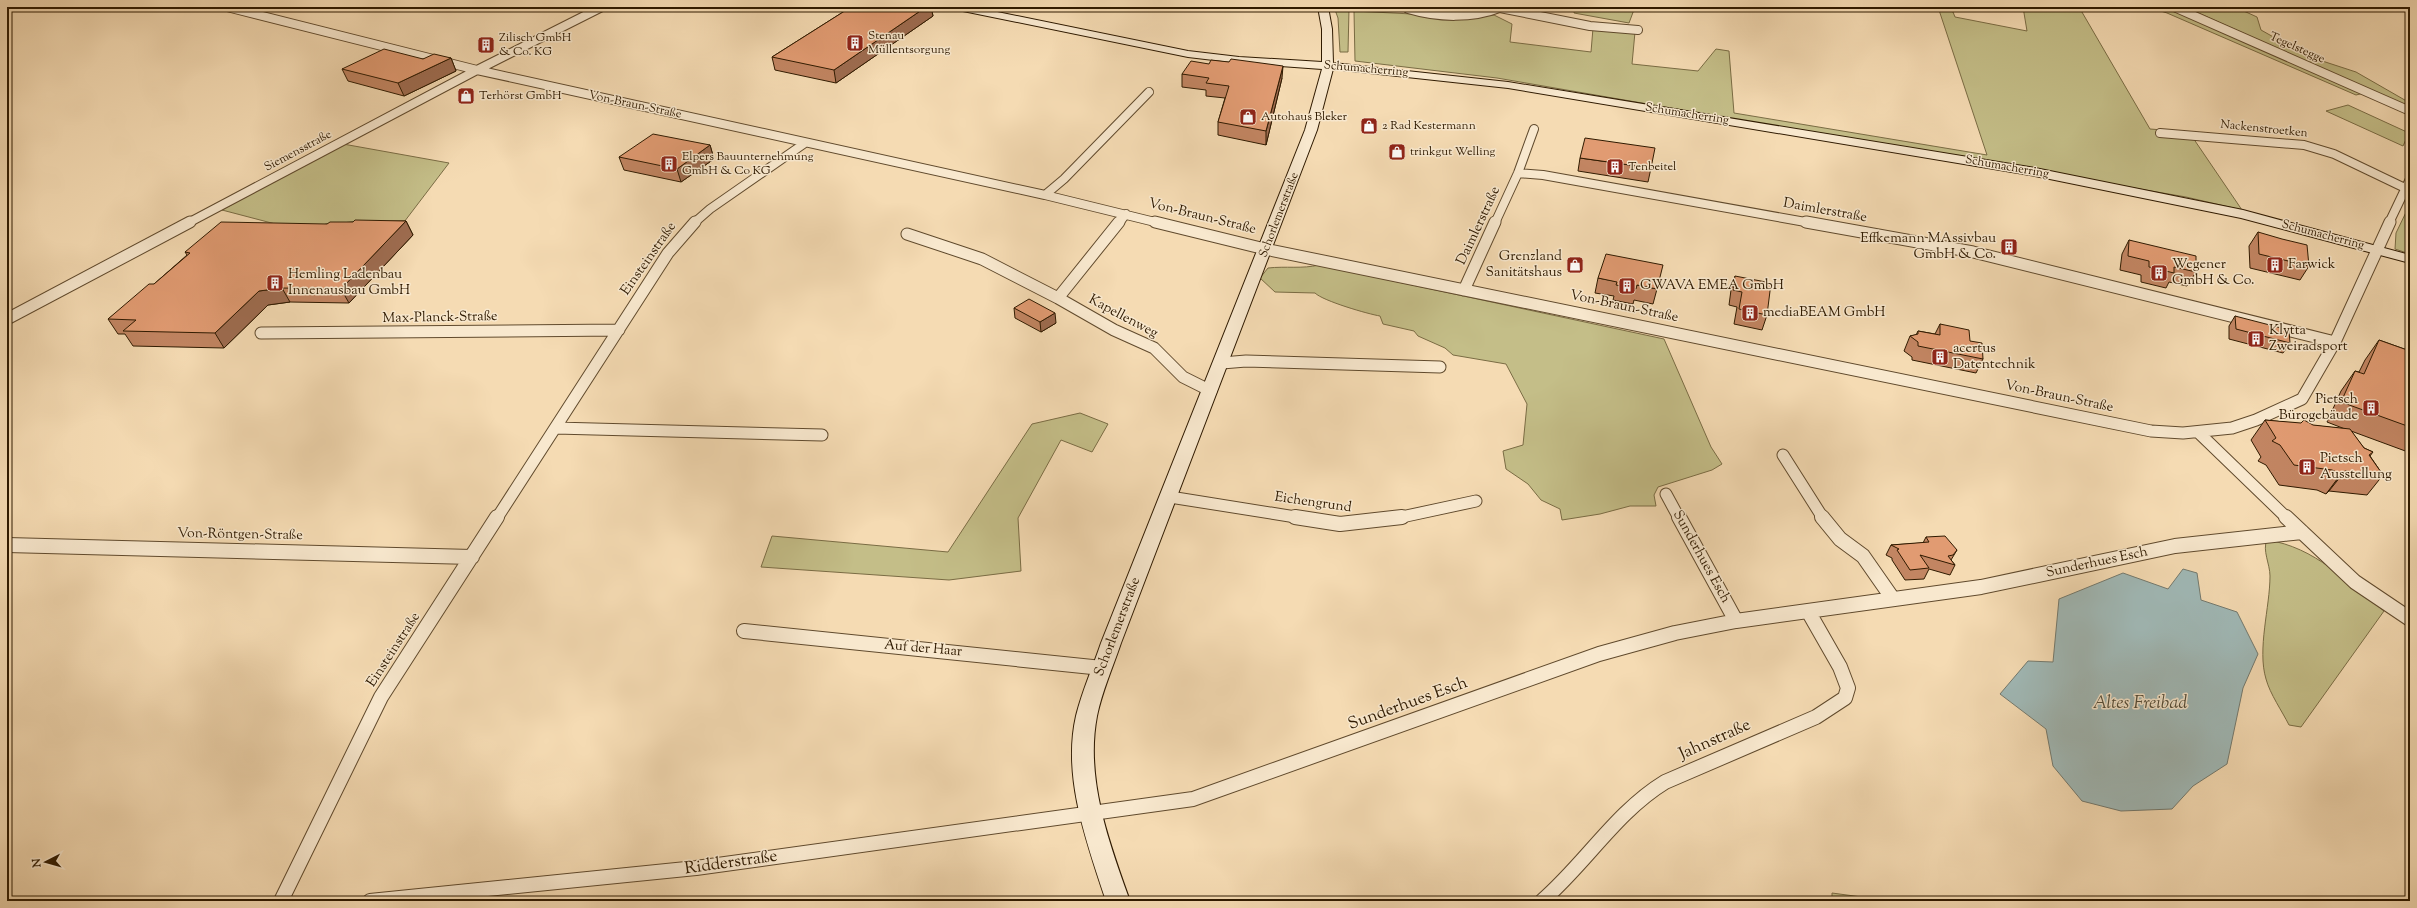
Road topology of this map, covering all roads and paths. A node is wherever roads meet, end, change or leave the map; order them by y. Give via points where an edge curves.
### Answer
1 (227, 7) edge
2 (602, 7) edge
3 (958, 7) edge
4 (1323, 7) edge
5 (1408, 7) edge
6 (2174, 7) edge
7 (1501, 8) edge
8 (1638, 30) dead end
9 (1328, 66) junction
10 (477, 70) junction
11 (1149, 92) dead end
12 (2410, 111) edge
13 (1534, 129) dead end
14 (2160, 133) dead end
15 (805, 143) junction
16 (1518, 173) junction
17 (2408, 183) edge
18 (1045, 194) junction
19 (1126, 214) junction
20 (907, 234) dead end
21 (1265, 249) junction
22 (2377, 249) junction
23 (2410, 259) edge
24 (1464, 290) junction
25 (1058, 298) junction
26 (7, 319) edge
27 (619, 330) junction
28 (261, 333) dead end
29 (2335, 342) junction
30 (1222, 363) junction
31 (1440, 366) dead end
32 (1211, 391) junction
33 (556, 428) junction
34 (2199, 433) junction
35 (822, 435) dead end
36 (1783, 455) dead end
37 (1666, 494) dead end
38 (1170, 497) junction
39 (1476, 501) dead end
40 (2302, 532) junction
41 (7, 545) edge
42 (472, 557) junction
43 (1893, 599) junction
44 (1808, 611) junction
45 (2410, 620) edge
46 (1736, 621) junction
47 (744, 631) dead end
48 (1102, 668) junction
49 (1091, 813) junction
50 (281, 901) edge
51 (370, 901) edge
52 (1118, 901) edge
53 (1542, 901) edge

1 - 10 street, Von-Braun-Straße
2 - 10 street, Siemensstraße
3 - 9 main road, Schumacherring via 1188,54
4 - 9 main road, Schorlemerstraße via 1327,29
5 - 7 street via 1416,12 1464,16 1491,13
6 - 12 street, Tegelstegge
7 - 8 street via 1590,26
9 - 21 main road, Schorlemerstraße via 1311,130
9 - 22 main road, Schumacherring via 1428,74 1508,85 2035,172 2228,211
10 - 15 street, Von-Braun-Straße
10 - 26 street, Siemensstraße
11 - 18 street via 1064,179
13 - 16 street, Daimlerstraße
14 - 17 street, Nackenstroetken via 2304,145
15 - 18 street, Von-Braun-Straße
15 - 27 street, Einsteinstraße via 710,209 690,227 668,253
16 - 24 street, Daimlerstraße
16 - 29 street, Daimlerstraße via 1551,176 1973,252
17 - 22 street, Nackenstroetken
18 - 19 street, Von-Braun-Straße
19 - 21 street, Von-Braun-Straße
19 - 25 street
20 - 25 street, Kapellenweg via 938,242 982,259
21 - 24 street, Von-Braun-Straße
21 - 30 main road, Schorlemerstraße
22 - 23 main road, Schumacherring
22 - 29 street, Von-Braun-Straße
24 - 34 street, Von-Braun-Straße via 2117,425 2151,431
25 - 32 street, Kapellenweg via 1114,330 1154,348 1183,377
27 - 28 street, Max-Planck-Straße
27 - 33 street, Einsteinstraße
29 - 34 street, Von-Braun-Straße via 2302,399 2238,426
30 - 31 street via 1246,361
30 - 32 main road, Schorlemerstraße
32 - 38 main road, Schorlemerstraße
33 - 35 street
33 - 42 street, Einsteinstraße
34 - 40 street
36 - 43 street via 1830,529 1863,556
37 - 46 street, Sunderhues Esch
38 - 39 street, Eichengrund via 1340,524 1392,519
38 - 48 main road, Schorlemerstraße
40 - 43 street, Sunderhues Esch via 2175,546 1981,587
40 - 45 street via 2355,582
41 - 42 street, Von-Röntgen-Straße
42 - 50 street, Einsteinstraße via 381,697
43 - 44 street, Sunderhues Esch
44 - 46 street, Sunderhues Esch
44 - 53 street, Jahnstraße via 1846,681 1848,688 1845,698 1816,717 1644,794 1564,882
46 - 49 street, Sunderhues Esch via 1599,654 1193,799
47 - 48 street, Auf der Haar
48 - 49 main road, Schorlemerstraße via 1087,715 1083,742
49 - 51 street, Ridderstraße via 696,868
49 - 52 main road, Schorlemerstraße via 1100,852

